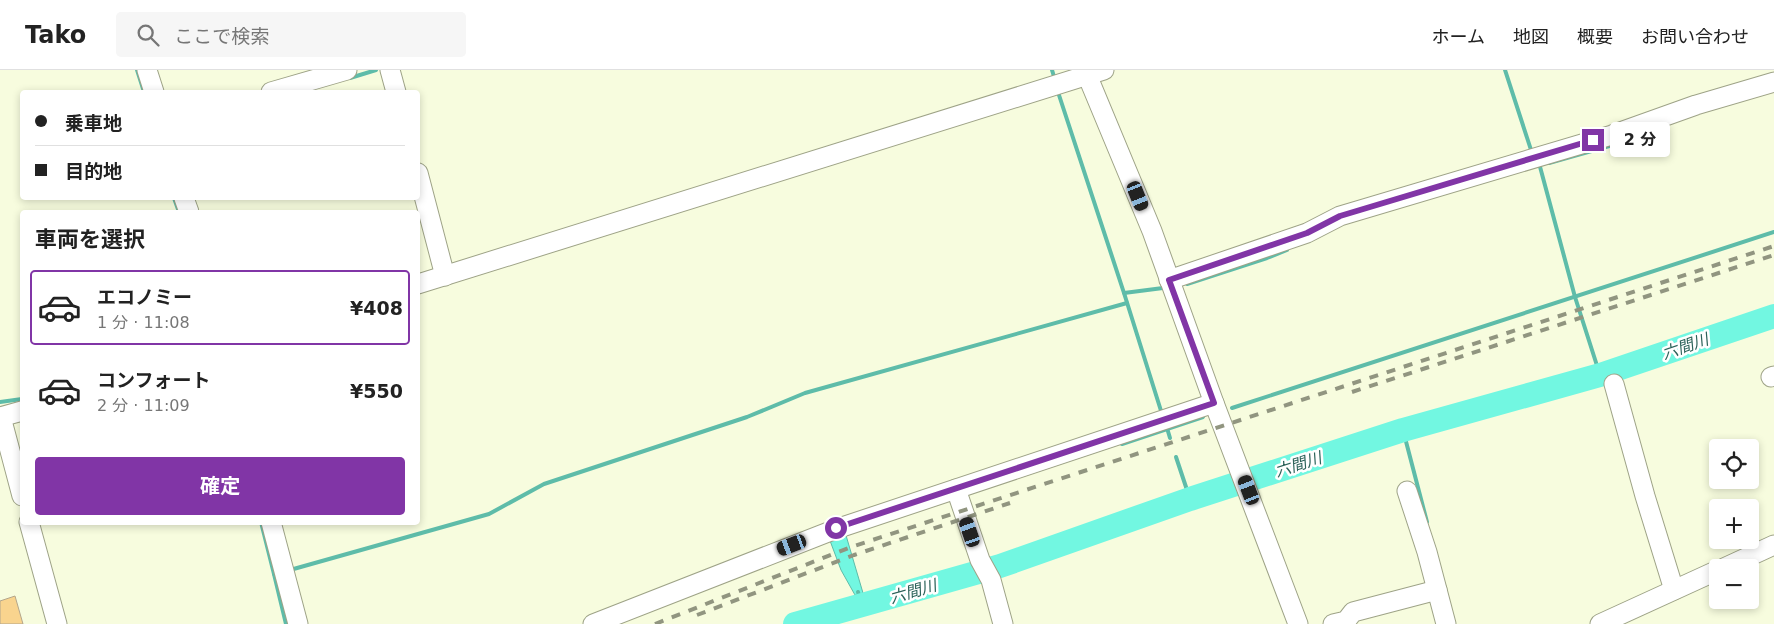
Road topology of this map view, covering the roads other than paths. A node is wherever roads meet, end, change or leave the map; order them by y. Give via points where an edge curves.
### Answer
1 (147, 70) edge
2 (347, 70) edge
3 (390, 70) edge
4 (1092, 72) edge
5 (1774, 82) edge
6 (153, 90) edge
7 (278, 90) edge
8 (395, 90) edge
9 (420, 181) edge
10 (445, 276) junction
11 (1169, 280) junction
12 (420, 283) edge
13 (1614, 384) dead end
14 (1214, 403) junction
15 (20, 412) edge
16 (1, 417) edge
17 (20, 488) edge
18 (1407, 491) dead end
19 (958, 495) junction
20 (31, 525) edge
21 (272, 525) edge
22 (1774, 545) edge
23 (1744, 559) edge
24 (1709, 574) edge
25 (1437, 590) junction
26 (1674, 590) junction
27 (57, 624) edge
28 (298, 624) edge
29 (592, 624) edge
30 (1003, 624) edge
31 (1298, 624) edge
32 (1333, 624) edge
33 (1446, 624) edge
34 (1600, 624) edge

1 - 6 street
2 - 7 street
3 - 8 street
4 - 10 street
4 - 11 street
5 - 11 street via 1612,135 1340,216 1307,233
9 - 10 street
10 - 12 street
11 - 14 street
13 - 26 street
14 - 19 street
14 - 31 street
15 - 16 street
16 - 17 street
18 - 25 street
19 - 29 street via 803,541
19 - 30 street via 980,560 991,580
20 - 27 street
21 - 28 street
22 - 23 street
24 - 26 street
25 - 32 street via 1353,612 1346,621
25 - 33 street
26 - 34 street

